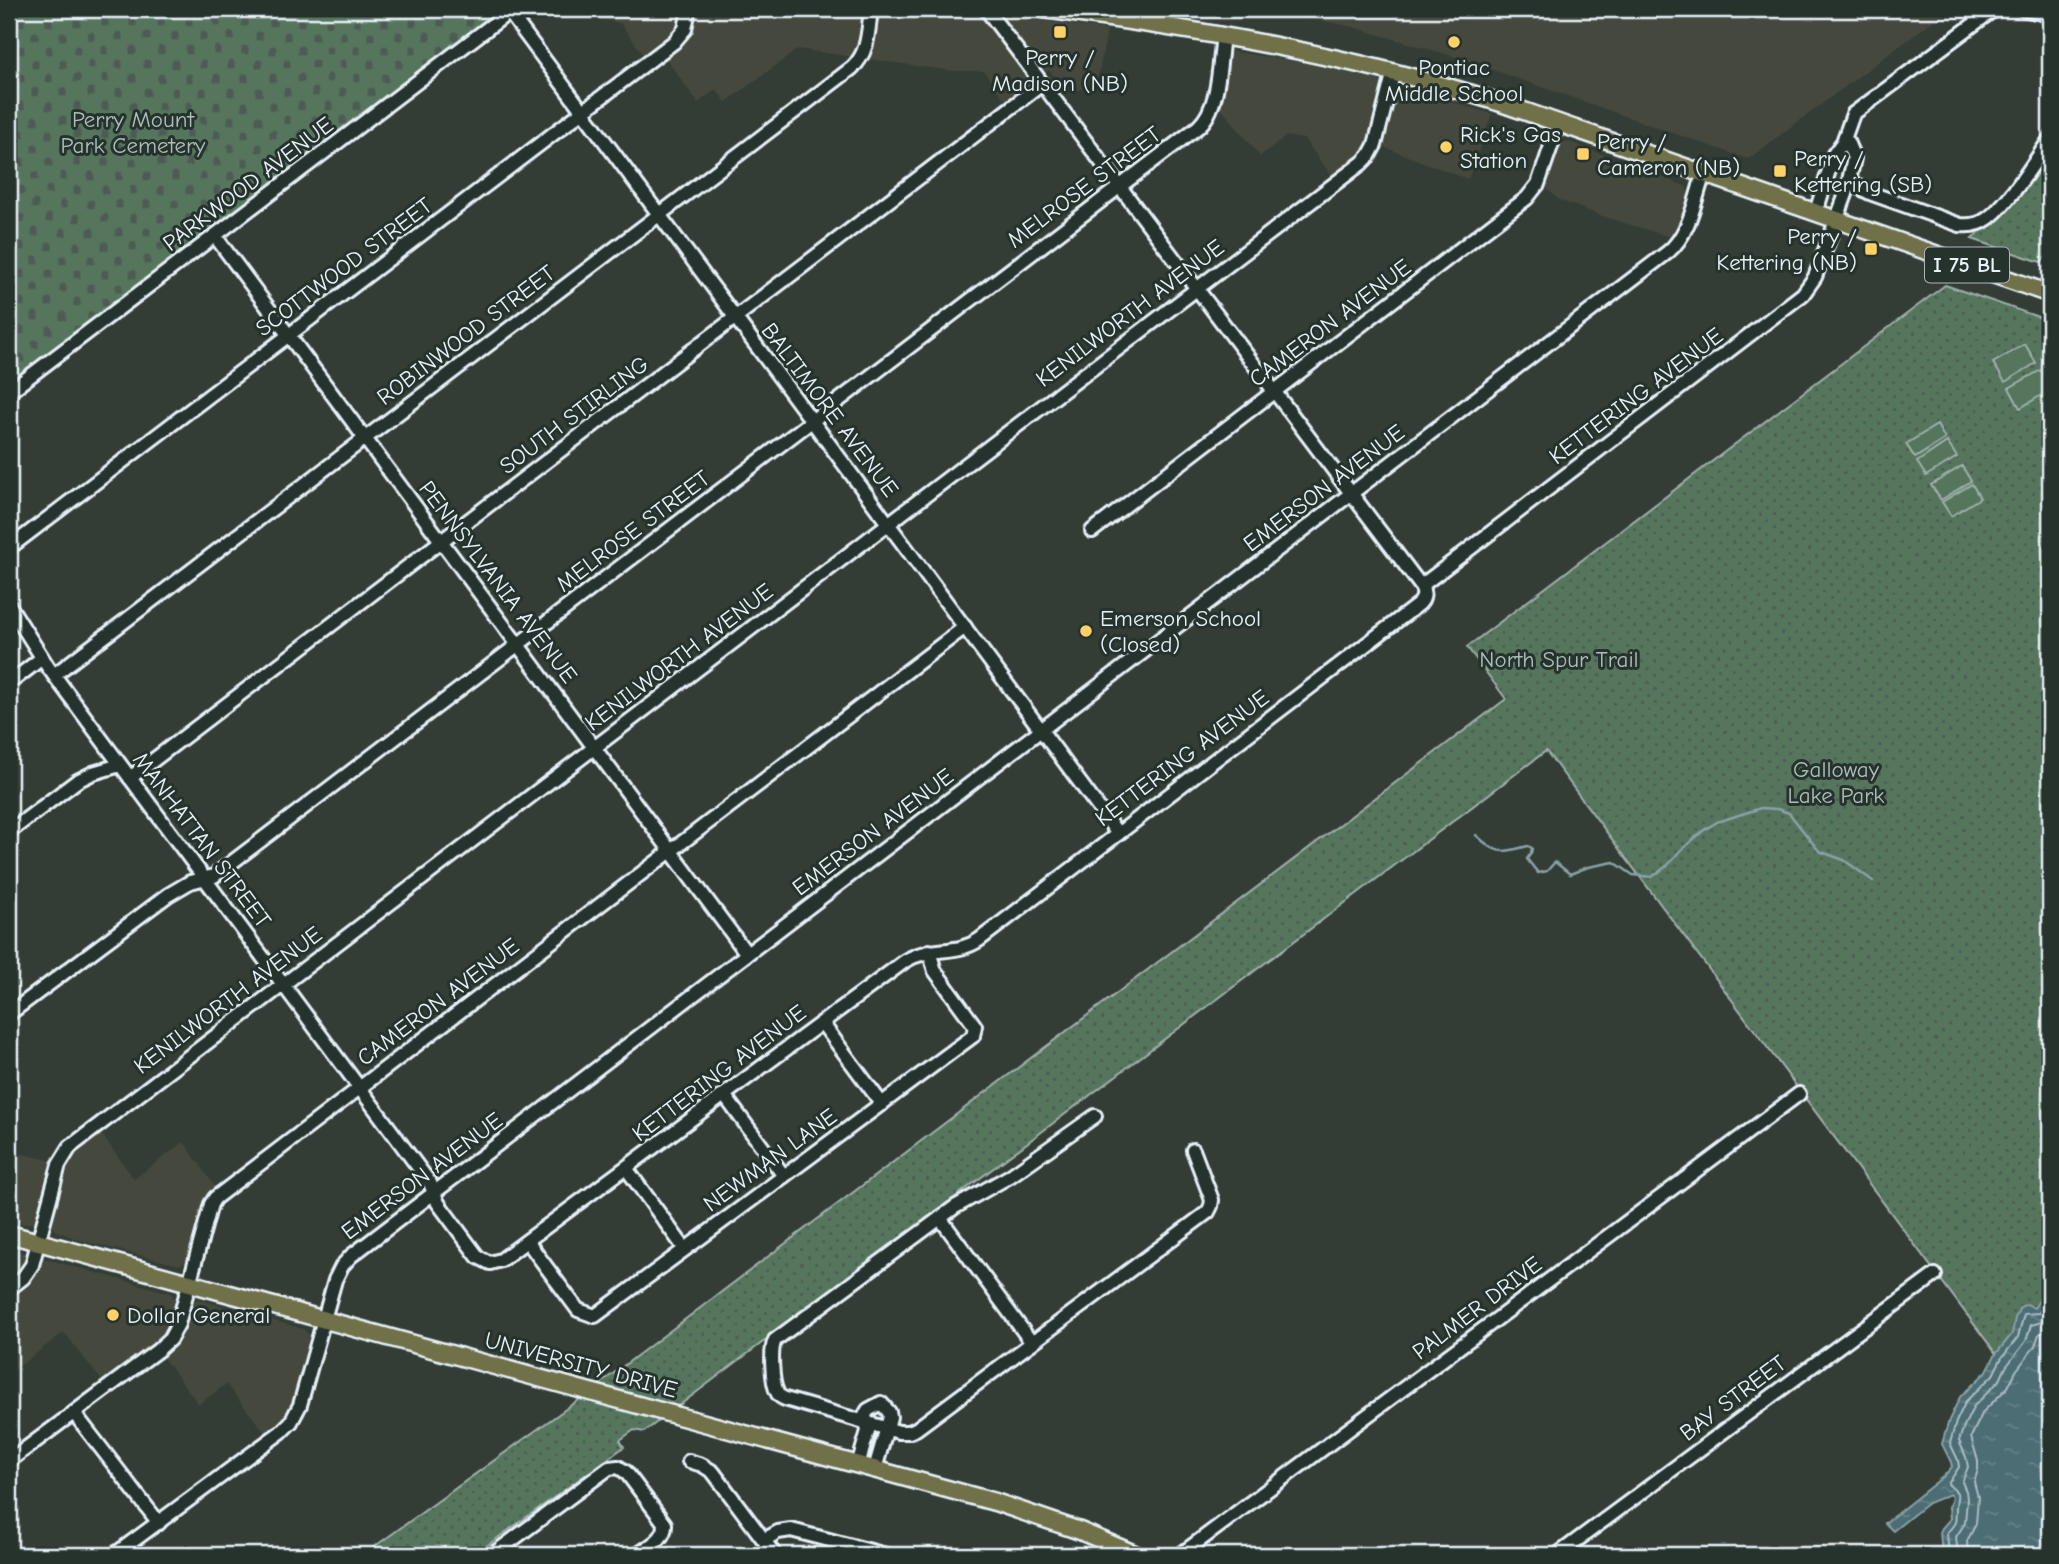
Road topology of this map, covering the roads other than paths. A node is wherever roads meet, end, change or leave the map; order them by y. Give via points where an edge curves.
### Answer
1 (690, 9) edge
2 (871, 9) edge
3 (985, 9) edge
4 (1043, 9) edge
5 (1999, 9) edge
6 (2023, 9) edge
7 (511, 10) edge
8 (2050, 15) edge
9 (1223, 35) junction
10 (1394, 71) junction
11 (1042, 84) junction
12 (583, 111) junction
13 (1559, 122) junction
14 (1845, 137) junction
15 (2050, 139) edge
16 (1704, 173) junction
17 (1849, 182) junction
18 (1119, 187) junction
19 (1816, 212) junction
20 (659, 215) junction
21 (1836, 219) junction
22 (215, 236) junction
23 (1197, 289) junction
24 (2050, 294) edge
25 (736, 318) junction
26 (289, 335) junction
27 (1274, 391) junction
28 (9, 392) edge
29 (812, 421) junction
30 (365, 438) junction
31 (1351, 494) junction
32 (888, 524) junction
33 (1092, 531) dead end
34 (442, 541) junction
35 (9, 548) edge
36 (1421, 586) junction
37 (9, 605) edge
38 (965, 627) junction
39 (518, 645) junction
40 (40, 655) junction
41 (54, 675) junction
42 (9, 678) edge
43 (1041, 730) junction
44 (594, 748) junction
45 (120, 765) junction
46 (130, 778) junction
47 (9, 832) edge
48 (1118, 834) junction
49 (671, 851) junction
50 (205, 879) junction
51 (929, 951) junction
52 (747, 954) junction
53 (283, 985) junction
54 (9, 1014) edge
55 (822, 1023) junction
56 (360, 1088) junction
57 (1799, 1094) dead end
58 (724, 1095) junction
59 (882, 1104) junction
60 (1095, 1116) dead end
61 (1193, 1150) dead end
62 (625, 1168) junction
63 (784, 1176) junction
64 (434, 1193) junction
65 (940, 1218) junction
66 (9, 1234) edge
67 (527, 1241) junction
68 (38, 1242) junction
69 (685, 1249) junction
70 (490, 1263) joint
71 (1935, 1275) dead end
72 (189, 1283) junction
73 (9, 1289) edge
74 (324, 1319) junction
75 (1032, 1343) junction
76 (74, 1413) junction
77 (866, 1422) junction
78 (887, 1428) junction
79 (9, 1461) edge
80 (690, 1461) dead end
81 (858, 1465) junction
82 (875, 1469) junction
83 (159, 1522) junction
84 (764, 1539) junction
85 (114, 1555) edge
86 (492, 1555) edge
87 (637, 1555) edge
88 (775, 1555) edge
89 (886, 1555) edge
90 (1137, 1555) edge
91 (1180, 1555) edge
92 (1557, 1555) edge

1 - 12 street, SCOTTWOOD STREET via 677,39
2 - 20 street, ROBINWOOD STREET via 866,48 856,65
3 - 11 street
4 - 9 main road, I 75 BL
5 - 14 street via 1856,112
6 - 8 street
7 - 12 street, BALTIMORE AVENUE
7 - 22 street, PARKWOOD AVENUE
9 - 10 main road, I 75 BL
9 - 18 street, MELROSE STREET via 1207,118
10 - 13 main road, I 75 BL
10 - 23 street, KENILWORTH AVENUE via 1375,145 1367,158
11 - 18 street
11 - 25 street, SOUTH STIRLING
12 - 20 street, BALTIMORE AVENUE
12 - 26 street, SCOTTWOOD STREET
13 - 16 main road, I 75 BL
13 - 27 street, CAMERON AVENUE via 1538,184 1527,198
14 - 17 street, KETTERING AVENUE via 1854,158
14 - 19 street via 1834,154
15 - 17 street via 1991,216 1972,226
16 - 19 main road, I 75 BL
16 - 31 street, EMERSON AVENUE via 1685,229 1671,250
17 - 21 street, KETTERING AVENUE
18 - 23 street
18 - 29 street, MELROSE STREET
19 - 21 main road, I 75 BL
20 - 25 street, BALTIMORE AVENUE
20 - 30 street, ROBINWOOD STREET
21 - 24 main road, I 75 BL
21 - 36 street, KETTERING AVENUE via 1815,277 1803,294
22 - 26 street, PENNSYLVANIA AVENUE
22 - 28 street, PARKWOOD AVENUE
23 - 27 street
23 - 32 street, KENILWORTH AVENUE
25 - 29 street, BALTIMORE AVENUE
25 - 34 street, SOUTH STIRLING
26 - 30 street, PENNSYLVANIA AVENUE
26 - 35 street, SCOTTWOOD STREET
27 - 31 street
27 - 33 street, CAMERON AVENUE
29 - 32 street, BALTIMORE AVENUE
29 - 39 street, MELROSE STREET
30 - 34 street, PENNSYLVANIA AVENUE
30 - 41 street, ROBINWOOD STREET
31 - 36 street
31 - 43 street, EMERSON AVENUE
32 - 38 street, BALTIMORE AVENUE
32 - 44 street, KENILWORTH AVENUE
34 - 39 street, PENNSYLVANIA AVENUE
34 - 46 street, SOUTH STIRLING
36 - 48 street, KETTERING AVENUE via 1424,596 1419,604
37 - 40 street, MANHATTAN STREET
38 - 43 street, BALTIMORE AVENUE
38 - 49 street, CAMERON AVENUE
39 - 44 street, PENNSYLVANIA AVENUE
39 - 50 street, MELROSE STREET
40 - 41 street, MANHATTAN STREET
40 - 42 street
41 - 45 street, MANHATTAN STREET
43 - 48 street, BALTIMORE AVENUE
43 - 52 street, EMERSON AVENUE
44 - 49 street, PENNSYLVANIA AVENUE
44 - 53 street, KENILWORTH AVENUE
45 - 46 street, MANHATTAN STREET
45 - 47 street via 77,781
46 - 50 street, MANHATTAN STREET
48 - 51 street, KETTERING AVENUE via 974,943
49 - 52 street, PENNSYLVANIA AVENUE
49 - 56 street, CAMERON AVENUE
50 - 53 street, MANHATTAN STREET
50 - 54 street, MELROSE STREET via 168,895
51 - 55 street, KETTERING AVENUE via 905,961
51 - 59 street, NEWMAN LANE via 935,971 974,1024 975,1032
52 - 64 street, EMERSON AVENUE
53 - 56 street, MANHATTAN STREET
53 - 68 street, KENILWORTH AVENUE via 68,1150 59,1165
55 - 58 street, KETTERING AVENUE
55 - 59 street
56 - 64 street, MANHATTAN STREET
56 - 72 street, CAMERON AVENUE via 212,1201
57 - 91 street, PALMER DRIVE
58 - 62 street, KETTERING AVENUE
58 - 63 street
59 - 63 street, NEWMAN LANE
60 - 65 street
61 - 75 street via 1212,1200 1208,1212
62 - 67 street, KETTERING AVENUE
62 - 69 street
63 - 69 street, NEWMAN LANE
64 - 70 street, MANHATTAN STREET via 478,1257
64 - 74 street, EMERSON AVENUE via 345,1262 336,1276
65 - 75 street
65 - 77 street via 772,1346 780,1396
66 - 68 main road, UNIVERSITY DRIVE
67 - 69 street, NEWMAN LANE via 578,1310 595,1316
67 - 70 street, KETTERING AVENUE
68 - 72 main road, UNIVERSITY DRIVE
68 - 73 street, KENILWORTH AVENUE via 28,1272
71 - 92 street, BAY STREET
72 - 74 main road, UNIVERSITY DRIVE
72 - 76 street, CAMERON AVENUE via 176,1328 166,1343
74 - 81 main road, UNIVERSITY DRIVE
74 - 83 street, EMERSON AVENUE via 291,1422
75 - 78 street via 916,1429
76 - 79 street, CAMERON AVENUE
76 - 83 street
77 - 78 street
77 - 78 street via 867,1412 882,1404 890,1413
77 - 81 street via 868,1431
78 - 82 street
80 - 84 street via 713,1472
81 - 82 main road, UNIVERSITY DRIVE
82 - 90 main road, UNIVERSITY DRIVE via 1028,1512
83 - 85 street, EMERSON AVENUE
84 - 88 street
84 - 89 street via 791,1530
86 - 87 street via 616,1467 626,1472 665,1524 662,1536

